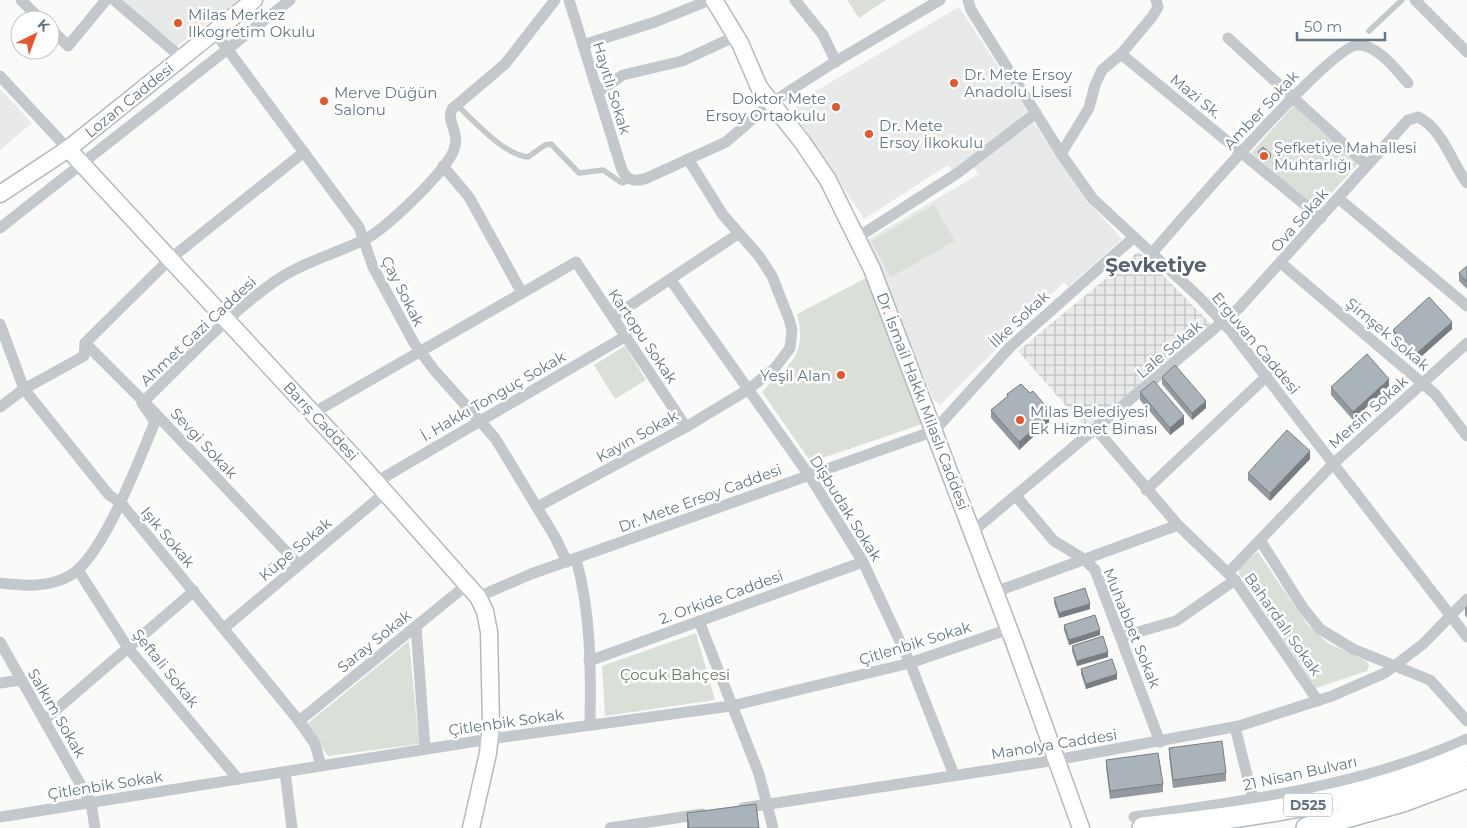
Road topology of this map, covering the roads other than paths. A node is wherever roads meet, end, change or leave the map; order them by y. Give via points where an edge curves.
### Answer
1 (21, 0) edge
2 (106, 0) edge
3 (114, 0) edge
4 (254, 0) edge
5 (290, 0) edge
6 (555, 0) edge
7 (569, 0) edge
8 (712, 0) edge
9 (795, 0) edge
10 (940, 0) edge
11 (968, 0) edge
12 (1156, 0) edge
13 (1402, 0) edge
14 (1415, 0) edge
15 (32, 10) edge
16 (1369, 30) dead end
17 (214, 31) junction
18 (736, 36) junction
19 (60, 38) edge
20 (1228, 38) dead end
21 (583, 45) junction
22 (228, 49) junction
23 (1467, 52) edge
24 (1121, 54) junction
25 (182, 58) junction
26 (836, 62) junction
27 (0, 76) edge
28 (1408, 83) dead end
29 (598, 92) junction
30 (1292, 97) junction
31 (456, 104) junction
32 (771, 104) junction
33 (1036, 113) junction
34 (68, 149) junction
35 (304, 152) junction
36 (1242, 153) junction
37 (1062, 154) junction
38 (688, 159) junction
39 (81, 164) junction
40 (1367, 165) junction
41 (443, 166) junction
42 (631, 180) junction
43 (1467, 183) edge
44 (0, 194) edge
45 (1338, 198) junction
46 (1321, 218) junction
47 (0, 228) edge
48 (738, 234) junction
49 (858, 237) junction
50 (1134, 238) junction
51 (364, 239) junction
52 (1151, 254) junction
53 (170, 259) junction
54 (1281, 263) junction
55 (670, 279) junction
56 (522, 293) junction
57 (1467, 306) edge
58 (613, 317) junction
59 (228, 321) junction
60 (1223, 323) junction
61 (0, 324) edge
62 (626, 336) junction
63 (85, 343) junction
64 (1467, 343) edge
65 (420, 352) junction
66 (1267, 376) junction
67 (1423, 383) junction
68 (24, 389) junction
69 (749, 390) junction
70 (142, 402) junction
71 (0, 407) edge
72 (313, 413) junction
73 (482, 420) junction
74 (686, 426) junction
75 (1096, 430) junction
76 (934, 431) junction
77 (1467, 436) edge
78 (1334, 463) junction
79 (809, 475) junction
80 (381, 487) junction
81 (1146, 490) junction
82 (1016, 496) junction
83 (121, 503) junction
84 (537, 507) junction
85 (1178, 525) junction
86 (972, 532) junction
87 (1260, 540) junction
88 (1084, 559) junction
89 (572, 561) junction
90 (863, 562) junction
91 (299, 565) junction
92 (78, 570) junction
93 (1232, 576) junction
94 (0, 583) edge
95 (468, 584) junction
96 (194, 591) junction
97 (995, 592) junction
98 (478, 597) junction
99 (1467, 599) edge
100 (1451, 615) junction
101 (699, 621) junction
102 (416, 626) junction
103 (224, 628) junction
104 (1009, 629) junction
105 (1121, 637) junction
106 (1467, 638) edge
107 (0, 642) edge
108 (128, 648) junction
109 (590, 661) junction
110 (910, 664) junction
111 (1395, 666) junction
112 (21, 680) junction
113 (0, 683) edge
114 (1318, 701) junction
115 (731, 706) junction
116 (44, 720) junction
117 (1467, 721) edge
118 (299, 722) junction
119 (590, 725) junction
120 (1235, 727) junction
121 (490, 739) junction
122 (1467, 739) edge
123 (1160, 742) junction
124 (425, 749) junction
125 (1467, 755) edge
126 (1056, 760) junction
127 (321, 766) junction
128 (285, 772) junction
129 (954, 775) junction
130 (1467, 777) edge
131 (238, 779) junction
132 (1253, 799) junction
133 (91, 802) junction
134 (768, 804) junction
135 (0, 817) edge
136 (1139, 822) edge
137 (95, 828) edge
138 (292, 828) edge
139 (471, 828) edge
140 (610, 828) edge
141 (773, 828) edge
142 (1081, 828) edge
143 (1307, 828) edge

1 - 15 street
2 - 19 street via 68,46
3 - 25 street
4 - 17 street, Lozan Caddesi
5 - 22 street
6 - 31 street via 505,64
7 - 21 street, Hayıtlı Sokak
8 - 18 street, Dr. İsmail Hakkı Milaslı Caddesi
8 - 21 street
9 - 26 street via 823,35
10 - 26 street
11 - 33 street, Erguvan Caddesi via 971,10
12 - 24 street via 1157,10
13 - 16 lane
14 - 23 street
17 - 22 street, Çay Sokak
17 - 25 street, Lozan Caddesi
18 - 29 street via 682,61 623,75
18 - 32 street, Dr. İsmail Hakkı Milaslı Caddesi via 759,87
20 - 30 street
21 - 29 street, Hayıtlı Sokak
22 - 35 street, Çay Sokak
22 - 39 street
24 - 36 street, Mazi Sk.
24 - 37 street via 1102,70 1089,108
25 - 34 street, Lozan Caddesi
26 - 32 street
27 - 34 street, Barış Caddesi
28 - 30 street, Amber Sokak via 1371,48 1354,45
29 - 42 street, Hayıtlı Sokak via 622,170
30 - 36 street, Amber Sokak
30 - 40 street
31 - 41 street, Ahmet Gazi Caddesi via 450,118 456,132 455,145
31 - 42 lane via 500,143 523,157 534,155 551,144 579,173 603,170 622,183
32 - 38 street via 726,142
32 - 49 street, Dr. İsmail Hakkı Milaslı Caddesi via 815,160
33 - 37 street, Erguvan Caddesi
33 - 49 street via 964,168
34 - 39 street, Barış Caddesi
34 - 44 street, Lozan Caddesi
35 - 51 street, Çay Sokak via 359,227
35 - 53 street
36 - 46 street, Mazi Sk.
36 - 52 street, Amber Sokak
37 - 50 street, Erguvan Caddesi via 1093,199
38 - 42 street via 647,178
38 - 48 street, Kayın Sokak
39 - 47 street
39 - 53 street, Barış Caddesi
40 - 43 street, Ova Sokak via 1412,117 1423,120 1440,137
40 - 45 street, Ova Sokak
41 - 51 street, Ahmet Gazi Caddesi via 383,227
41 - 56 street via 469,197
45 - 46 street, Ova Sokak
45 - 57 street
46 - 54 street, Ova Sokak
48 - 55 street
48 - 69 street, Kayın Sokak via 772,276 792,330 790,348 785,357
49 - 76 street, Dr. İsmail Hakkı Milaslı Caddesi
50 - 52 street, Erguvan Caddesi
50 - 76 street, İlke Sokak via 1011,346
51 - 59 street, Ahmet Gazi Caddesi via 288,273
51 - 65 street, Çay Sokak via 378,278
52 - 60 street, Erguvan Caddesi
53 - 59 street, Barış Caddesi
53 - 63 street
54 - 60 street, Ova Sokak
54 - 67 street, Şimşek Sokak
55 - 58 street
55 - 69 street, Dişbudak Sokak
56 - 58 street, Kartopu Sokak via 576,262
56 - 65 street
58 - 62 street, Kartopu Sokak
59 - 70 street, Ahmet Gazi Caddesi
59 - 72 street, Barış Caddesi
60 - 66 street, Erguvan Caddesi
60 - 75 street, Lale Sokak
61 - 68 street, Işık Sokak
62 - 73 street, İ. Hakkı Tonguç Sokak
62 - 74 street, Kartopu Sokak
63 - 68 street via 84,356
63 - 70 street, Sevgi Sokak
64 - 67 street, Mersin Sokak
65 - 72 street
65 - 73 street, Çay Sokak
66 - 78 street, Erguvan Caddesi
66 - 81 street
67 - 77 street, Şimşek Sokak via 1447,407
67 - 78 street, Mersin Sokak
68 - 71 street
68 - 83 street, Işık Sokak via 109,495
69 - 74 street, Kayın Sokak
69 - 79 street, Dişbudak Sokak
70 - 83 street, Ahmet Gazi Caddesi via 155,422
70 - 91 street, Sevgi Sokak
72 - 80 street, Barış Caddesi
73 - 80 street, İ. Hakkı Tonguç Sokak
73 - 84 street, Çay Sokak
74 - 84 street, Kayın Sokak
75 - 81 street, Bahardalı Sokak
75 - 82 street, Lale Sokak
76 - 79 street, Dr. Mete Ersoy Caddesi
76 - 86 street, Dr. İsmail Hakkı Milaslı Caddesi
78 - 87 street, Mersin Sokak
78 - 100 street, Erguvan Caddesi
79 - 89 street, Dr. Mete Ersoy Caddesi
79 - 90 street, Dişbudak Sokak
80 - 91 street, Küpe Sokak
80 - 95 street, Barış Caddesi
81 - 85 street, Bahardalı Sokak
82 - 86 street, Lale Sokak
82 - 88 street, Muhabbet Sokak via 1054,541
83 - 92 street, Ahmet Gazi Caddesi
83 - 96 street, Işık Sokak
84 - 89 street, Çay Sokak
85 - 88 street
85 - 93 street, Bahardalı Sokak
86 - 97 street, Dr. İsmail Hakkı Milaslı Caddesi
87 - 93 street, Mersin Sokak
87 - 111 street via 1320,629 1353,649
88 - 97 street
88 - 105 street, Muhabbet Sokak via 1100,578
89 - 98 street, Dr. Mete Ersoy Caddesi via 512,581
89 - 109 street, Çay Sokak via 584,591
90 - 101 street, 2. Orkide Caddesi
90 - 110 street, Dişbudak Sokak
91 - 103 street, Küpe Sokak
92 - 94 street, Ahmet Gazi Caddesi via 62,580 47,584
92 - 108 street, Şeftali Sokak
93 - 105 street, Mersin Sokak via 1176,622
93 - 114 street, Bahardalı Sokak
95 - 98 street, Barış Caddesi
95 - 102 street, Saray Sokak
96 - 103 street, Işık Sokak
96 - 108 street
97 - 104 street, Dr. İsmail Hakkı Milaslı Caddesi
98 - 121 street, Barış Caddesi via 489,632
99 - 100 street, Manolya Caddesi
100 - 106 street, Erguvan Caddesi
100 - 111 street, Manolya Caddesi
101 - 109 street, 2. Orkide Caddesi
101 - 115 street
102 - 118 street, Saray Sokak
102 - 124 street
103 - 118 street, Işık Sokak
104 - 110 street, Çitlenbik Sokak
104 - 126 street, Dr. İsmail Hakkı Milaslı Caddesi
105 - 123 street, Muhabbet Sokak
107 - 112 street, Salkım Sokak
108 - 116 street
108 - 131 street, Şeftali Sokak
109 - 119 street, Çay Sokak
110 - 115 street, Çitlenbik Sokak
110 - 129 street, Dişbudak Sokak
111 - 114 street, Manolya Caddesi via 1363,684
111 - 117 street via 1430,680
112 - 113 street
112 - 116 street, Salkım Sokak
114 - 120 street, Manolya Caddesi
115 - 119 street, Çitlenbik Sokak
115 - 134 street
116 - 133 street, Salkım Sokak
118 - 127 street, Işık Sokak via 315,744
119 - 121 street, Çitlenbik Sokak
120 - 123 street, Manolya Caddesi
120 - 132 street
121 - 124 street, Çitlenbik Sokak
121 - 139 street, Barış Caddesi
122 - 132 street, 21 Nisan Bulvarı via 1383,769 1321,786
123 - 126 street, Manolya Caddesi
124 - 127 street, Çitlenbik Sokak
125 - 136 highway, D525 via 1387,785 1331,800 1246,816
126 - 129 street, Manolya Caddesi
126 - 142 street, Dr. İsmail Hakkı Milaslı Caddesi
127 - 128 street, Çitlenbik Sokak
128 - 131 street, Çitlenbik Sokak
128 - 138 street
129 - 134 street, Manolya Caddesi
130 - 143 highway, D525 via 1404,801
131 - 133 street, Çitlenbik Sokak
132 - 136 street, 21 Nisan Bulvarı
133 - 135 street, Çitlenbik Sokak
133 - 137 street, Salkım Sokak
134 - 140 street, Manolya Caddesi
134 - 141 street

